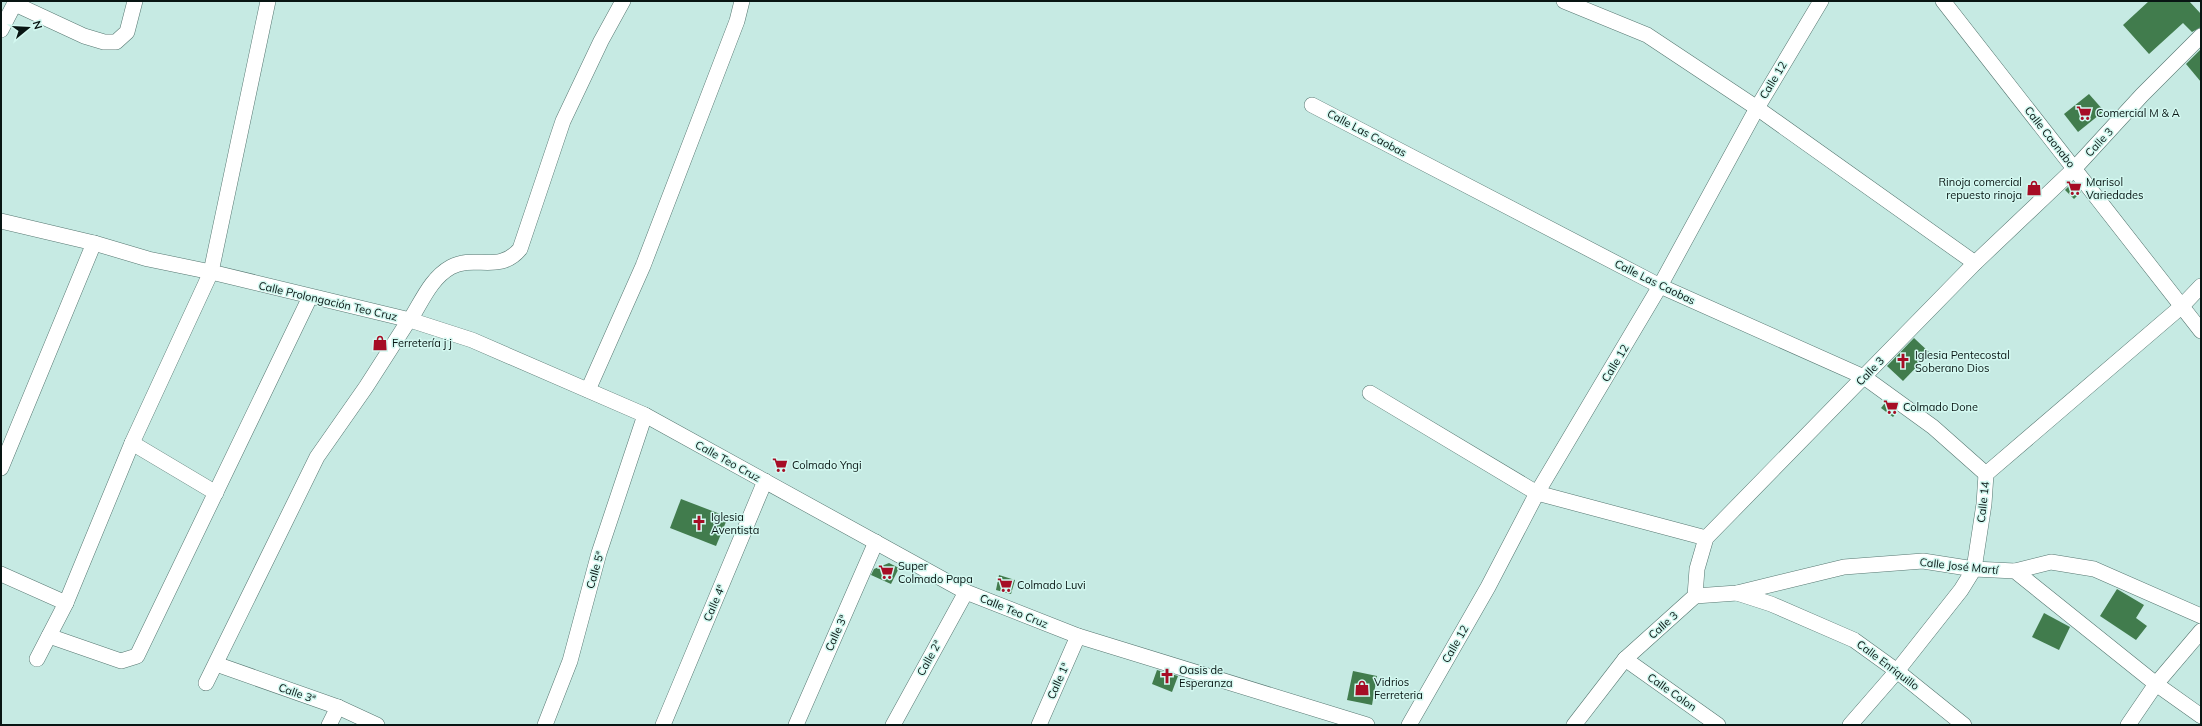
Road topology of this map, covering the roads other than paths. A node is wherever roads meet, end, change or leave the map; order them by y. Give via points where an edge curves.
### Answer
1 (135, 1) edge
2 (268, 1) edge
3 (623, 1) edge
4 (742, 1) edge
5 (1564, 1) edge
6 (1821, 1) edge
7 (1943, 1) edge
8 (15, 2) edge
9 (1, 30) edge
10 (2201, 36) edge
11 (1312, 105) dead end
12 (1756, 108) junction
13 (2074, 169) junction
14 (1, 221) edge
15 (94, 243) junction
16 (1975, 263) junction
17 (211, 272) junction
18 (1660, 286) junction
19 (2201, 286) edge
20 (310, 297) junction
21 (2182, 306) junction
22 (410, 320) junction
23 (2201, 331) edge
24 (1864, 377) junction
25 (588, 390) junction
26 (1370, 393) dead end
27 (645, 415) junction
28 (132, 443) junction
29 (1, 468) edge
30 (1986, 474) junction
31 (765, 481) junction
32 (216, 493) junction
33 (1537, 493) junction
34 (1706, 538) junction
35 (876, 542) junction
36 (1974, 569) junction
37 (2015, 570) junction
38 (1, 574) edge
39 (966, 592) junction
40 (1737, 593) junction
41 (1695, 596) junction
42 (66, 603) junction
43 (2201, 616) edge
44 (2201, 631) edge
45 (49, 636) junction
46 (1078, 636) junction
47 (37, 659) dead end
48 (1625, 660) junction
49 (216, 664) junction
50 (1897, 671) junction
51 (206, 683) dead end
52 (2156, 684) junction
53 (338, 707) junction
54 (2201, 716) edge
55 (329, 725) edge
56 (377, 725) edge
57 (545, 725) edge
58 (663, 725) edge
59 (796, 725) edge
60 (893, 725) edge
61 (1039, 725) edge
62 (1367, 725) edge
63 (1409, 725) edge
64 (1574, 725) edge
65 (1718, 725) edge
66 (1850, 725) edge
67 (1964, 725) edge
68 (2128, 725) edge

1 - 8 street via 127,32 116,42 104,42 84,36
2 - 17 street
3 - 22 street via 563,121 520,249 504,262 452,266 431,285
4 - 25 street via 737,21 643,266
5 - 12 street via 1647,35
6 - 12 street, Calle 12
7 - 13 street, Calle Caonabo
8 - 9 street
10 - 13 street, Calle 3
11 - 18 street, Calle Las Caobas
12 - 16 street
12 - 18 street, Calle 12
13 - 16 street, Calle 3
13 - 21 street, Calle Caonabo
14 - 15 street, Calle Prolongación Teo Cruz
15 - 17 street, Calle Prolongación Teo Cruz via 148,259
15 - 29 street
16 - 24 street, Calle 3
17 - 20 street, Calle Prolongación Teo Cruz
17 - 28 street
18 - 24 street, Calle Las Caobas
18 - 33 street, Calle 12
19 - 21 street, Calle 14
20 - 22 street, Calle Prolongación Teo Cruz
20 - 32 street
21 - 23 street, Calle Caonabo
21 - 30 street, Calle 14
22 - 25 street, Calle Prolongación Teo Cruz via 472,340
22 - 49 street via 318,457
24 - 30 street, Calle Las Caobas via 1933,427
24 - 34 street, Calle 3
25 - 27 street, Calle Prolongación Teo Cruz
26 - 33 street
27 - 31 street, Calle Teo Cruz
27 - 57 street, Calle 5ª via 600,553 570,661
28 - 32 street
28 - 42 street
30 - 36 street, Calle 14
31 - 35 street, Calle Teo Cruz
31 - 58 street, Calle 4ª
32 - 45 street via 137,656 121,661
33 - 34 street
33 - 63 street, Calle 12 via 1488,587
34 - 41 street, Calle 3 via 1697,569
35 - 39 street, Calle Teo Cruz
35 - 59 street, Calle 3ª
36 - 37 street, Calle José Martí
36 - 40 street, Calle José Martí via 1924,561 1844,567
36 - 50 street, Calle 14 via 1961,590
37 - 43 street via 2051,562 2094,569
37 - 52 street, Calle José Martí
38 - 42 street
39 - 46 street, Calle Teo Cruz
39 - 60 street, Calle 2ª
40 - 41 street, Calle José Martí
40 - 50 street, Calle Enriquillo via 1771,604 1854,640
41 - 48 street, Calle 3
42 - 45 street
44 - 52 street
45 - 47 street
46 - 61 street, Calle 1ª
46 - 62 street, Calle Teo Cruz
48 - 64 street, Calle 3
48 - 65 street, Calle Colon
49 - 51 street
49 - 53 street, Calle 3ª
50 - 66 street, Calle 14
50 - 67 street, Calle Enriquillo
52 - 54 street, Calle José Martí
52 - 68 street
53 - 55 street
53 - 56 street, Calle 3ª

